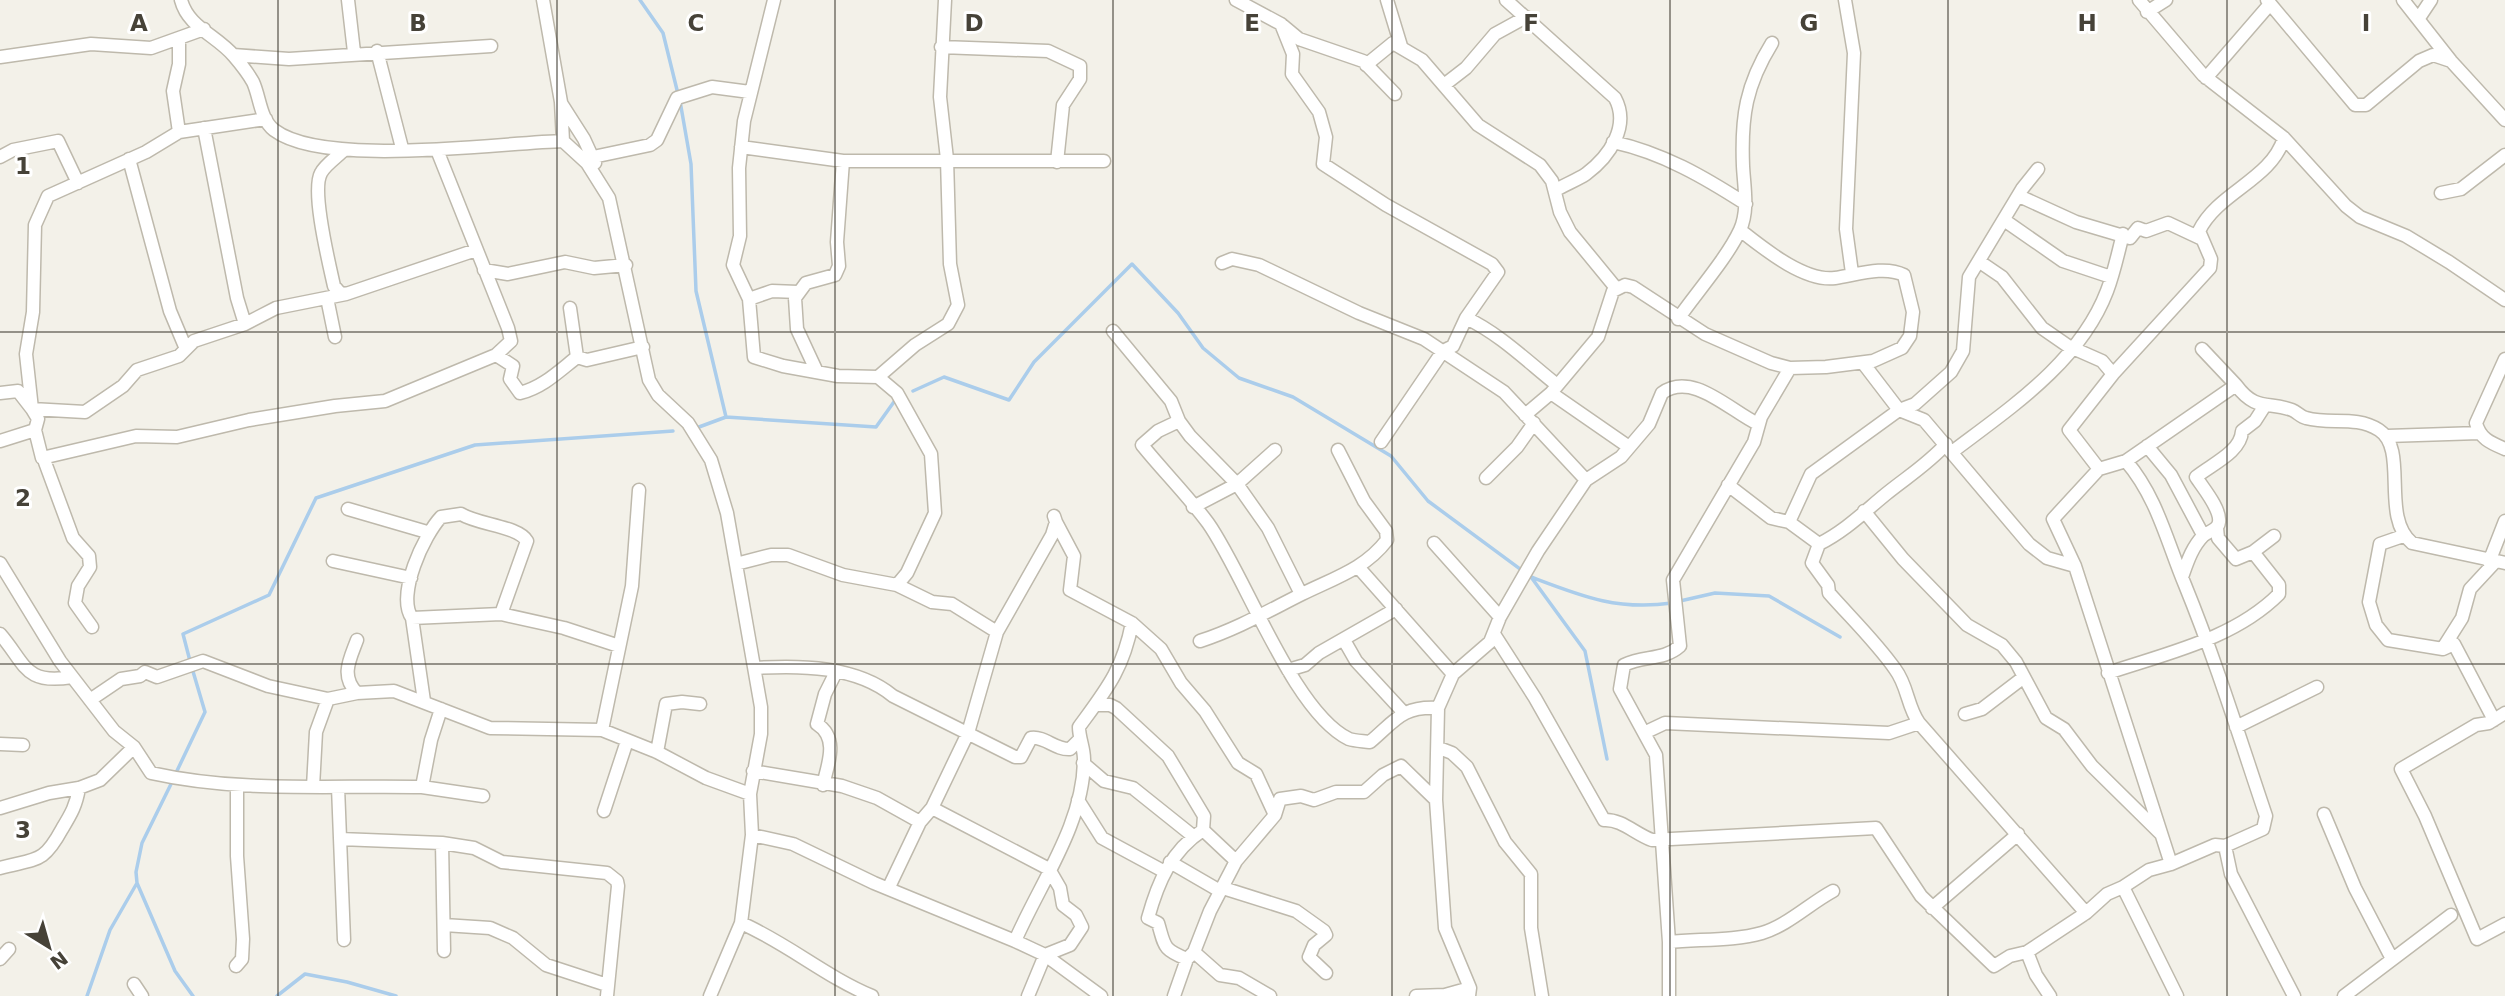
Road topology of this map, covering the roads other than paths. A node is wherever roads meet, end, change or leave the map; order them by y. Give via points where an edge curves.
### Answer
1 (181, 0) edge
2 (348, 0) edge
3 (543, 0) edge
4 (774, 0) edge
5 (945, 0) edge
6 (1236, 0) edge
7 (1387, 0) edge
8 (1506, 0) edge
9 (1844, 0) edge
10 (2139, 0) edge
11 (2166, 0) edge
12 (2403, 0) edge
13 (2431, 0) edge
14 (2269, 2) edge
15 (2147, 12) junction
16 (1526, 17) junction
17 (2419, 18) junction
18 (1281, 24) junction
19 (204, 29) junction
20 (179, 40) junction
21 (1772, 43) dead end
22 (491, 46) dead end
23 (1401, 46) junction
24 (940, 47) junction
25 (377, 51) junction
26 (354, 52) junction
27 (233, 55) junction
28 (0, 57) edge
29 (2451, 61) junction
30 (1366, 65) junction
31 (2206, 78) junction
32 (1444, 85) junction
33 (750, 92) junction
34 (1395, 94) dead end
35 (561, 102) junction
36 (266, 119) junction
37 (2505, 120) edge
38 (204, 128) junction
39 (179, 132) junction
40 (2284, 138) junction
41 (563, 141) junction
42 (1613, 142) junction
43 (741, 147) junction
44 (402, 148) junction
45 (344, 150) junction
46 (437, 150) junction
47 (2505, 155) edge
48 (0, 156) edge
49 (593, 157) junction
50 (130, 159) junction
51 (947, 159) junction
52 (844, 161) junction
53 (1104, 161) dead end
54 (1057, 162) junction
55 (2038, 169) dead end
56 (599, 180) junction
57 (78, 183) junction
58 (1556, 190) junction
59 (2441, 192) dead end
60 (2018, 196) junction
61 (1746, 204) junction
62 (2004, 220) junction
63 (1740, 230) junction
64 (2123, 234) junction
65 (2200, 238) junction
66 (476, 250) junction
67 (1980, 262) junction
68 (1222, 263) dead end
69 (626, 265) junction
70 (484, 270) junction
71 (1852, 273) junction
72 (2111, 277) junction
73 (1616, 288) junction
74 (798, 292) junction
75 (346, 294) junction
76 (327, 298) junction
77 (750, 299) junction
78 (2505, 300) edge
79 (570, 308) dead end
80 (1466, 318) junction
81 (1678, 319) junction
82 (245, 324) junction
83 (1113, 331) dead end
84 (335, 337) dead end
85 (643, 347) junction
86 (186, 349) junction
87 (2074, 349) junction
88 (2202, 349) dead end
89 (1443, 351) junction
90 (496, 355) junction
91 (577, 357) junction
92 (2505, 359) edge
93 (1863, 363) junction
94 (1790, 369) junction
95 (817, 372) junction
96 (2113, 373) junction
97 (878, 377) junction
98 (2236, 385) junction
99 (1554, 389) junction
100 (0, 393) edge
101 (2264, 407) junction
102 (32, 409) junction
103 (1899, 410) junction
104 (1530, 419) junction
105 (1179, 421) junction
106 (1758, 424) junction
107 (35, 430) junction
108 (2479, 433) junction
109 (2387, 436) junction
110 (0, 440) edge
111 (1381, 442) dead end
112 (2147, 446) junction
113 (1629, 447) junction
114 (1949, 448) junction
115 (2505, 449) edge
116 (1275, 450) dead end
117 (1338, 450) dead end
118 (43, 457) junction
119 (2126, 461) junction
120 (2099, 469) junction
121 (1486, 478) dead end
122 (1586, 481) junction
123 (1237, 484) junction
124 (1728, 485) junction
125 (639, 490) dead end
126 (1194, 507) junction
127 (348, 509) dead end
128 (1864, 511) junction
129 (2505, 521) edge
130 (1789, 522) junction
131 (2217, 528) junction
132 (427, 532) junction
133 (2203, 535) junction
134 (2274, 536) dead end
135 (2403, 536) junction
136 (1434, 543) dead end
137 (1819, 544) junction
138 (2253, 552) junction
139 (333, 561) dead end
140 (2497, 562) edge
141 (0, 563) edge
142 (736, 564) junction
143 (2075, 566) junction
144 (1359, 568) junction
145 (2182, 577) junction
146 (411, 578) junction
147 (897, 585) junction
148 (1301, 594) junction
149 (1396, 609) junction
150 (501, 614) junction
151 (1500, 617) junction
152 (412, 618) junction
153 (1257, 620) junction
154 (1132, 623) junction
155 (92, 626) dead end
156 (997, 632) junction
157 (0, 634) edge
158 (1494, 634) junction
159 (2207, 639) junction
160 (358, 640) dead end
161 (1344, 640) junction
162 (1200, 641) dead end
163 (619, 646) junction
164 (2443, 649) junction
165 (755, 668) junction
166 (1288, 670) junction
167 (836, 672) junction
168 (2108, 673) junction
169 (1453, 674) junction
170 (72, 677) junction
171 (2024, 677) junction
172 (2317, 687) dead end
173 (357, 693) junction
174 (328, 699) junction
175 (90, 700) junction
176 (424, 701) junction
177 (700, 705) dead end
178 (1095, 705) junction
179 (1438, 708) junction
180 (441, 709) junction
181 (1404, 713) junction
182 (1965, 713) dead end
183 (2500, 716) edge
184 (1919, 723) junction
185 (2236, 727) junction
186 (602, 730) junction
187 (1646, 732) junction
188 (968, 733) junction
189 (1079, 740) junction
190 (627, 741) junction
191 (0, 744) edge
192 (23, 745) dead end
193 (134, 747) junction
194 (1439, 748) junction
195 (657, 752) junction
196 (1083, 763) junction
197 (753, 771) junction
198 (237, 785) junction
199 (822, 785) junction
200 (338, 787) junction
201 (422, 787) junction
202 (79, 788) junction
203 (313, 788) junction
204 (750, 794) junction
205 (483, 796) dead end
206 (1078, 800) junction
207 (1436, 800) junction
208 (0, 808) edge
209 (932, 808) junction
210 (604, 811) dead end
211 (2325, 814) dead end
212 (1275, 815) junction
213 (920, 822) junction
214 (1198, 833) junction
215 (2018, 834) junction
216 (2162, 834) junction
217 (752, 835) junction
218 (1661, 837) junction
219 (340, 839) junction
220 (442, 843) junction
221 (2225, 846) junction
222 (1236, 861) junction
223 (2171, 864) junction
224 (1168, 867) junction
225 (0, 868) edge
226 (1049, 869) junction
227 (889, 887) junction
228 (2123, 887) junction
229 (1221, 890) junction
230 (1833, 891) dead end
231 (1932, 908) junction
232 (2086, 913) junction
233 (2451, 915) dead end
234 (741, 923) junction
235 (2505, 924) edge
236 (444, 925) junction
237 (344, 940) dead end
238 (1015, 941) junction
239 (1669, 942) junction
240 (444, 951) dead end
241 (2027, 952) junction
242 (1045, 955) junction
243 (1190, 956) junction
244 (2391, 957) junction
245 (236, 966) dead end
246 (1326, 973) dead end
247 (134, 984) dead end
248 (607, 990) edge
249 (1247, 991) edge
250 (1470, 992) edge
251 (142, 996) edge
252 (710, 996) edge
253 (872, 996) edge
254 (1028, 996) edge
255 (1101, 996) edge
256 (1174, 996) edge
257 (1270, 996) edge
258 (1416, 996) edge
259 (1542, 996) edge
260 (1669, 996) edge
261 (2050, 996) edge
262 (2177, 996) edge
263 (2294, 996) edge
264 (2344, 996) edge

1 - 19 street via 190,22
2 - 26 street
3 - 35 street
4 - 33 street
5 - 24 street
6 - 18 street
7 - 23 street
8 - 16 street
9 - 71 street via 1854,53 1846,229
10 - 15 street
11 - 15 street
12 - 17 street
13 - 17 street
14 - 29 street via 2355,105 2366,106 2419,61 2433,55
14 - 31 street
15 - 31 street
16 - 32 street via 1495,34 1466,68
16 - 42 street via 1615,98 1622,122
17 - 29 street
18 - 30 street via 1299,39
18 - 80 street via 1293,54 1292,74 1319,112 1326,138 1323,164 1492,264 1498,272
19 - 20 street
19 - 27 street
20 - 28 street via 151,48 91,44
20 - 39 street via 173,91
21 - 61 street via 1753,73 1746,100
22 - 25 street
23 - 30 street via 1393,43
23 - 32 street via 1422,60
24 - 51 street
24 - 54 street via 1048,51 1080,66 1080,79 1063,105
25 - 26 street
25 - 44 street
26 - 27 street via 289,59
27 - 36 street via 252,81
29 - 37 street
30 - 34 street
31 - 40 street
32 - 58 street via 1478,125 1540,165
33 - 43 street
33 - 49 street via 712,87 677,98 650,145
35 - 41 street
35 - 49 street
36 - 38 street
36 - 45 street via 295,143
38 - 39 street
38 - 82 street
39 - 50 street
40 - 65 street via 2278,156 2207,215
40 - 78 street via 2317,170 2333,194 2360,217 2406,236
41 - 46 street
41 - 56 street
42 - 58 street via 1584,176
42 - 61 street via 1683,166
43 - 52 street
43 - 77 street via 740,236 733,265
44 - 45 street
44 - 46 street
45 - 75 street via 321,171 318,182 334,286
46 - 66 street
47 - 59 street via 2461,189
48 - 57 street via 58,141
49 - 56 street
50 - 57 street
50 - 86 street via 170,311
51 - 52 street
51 - 54 street
51 - 97 street via 956,314
52 - 74 street via 837,234 839,266 835,275 806,283
53 - 54 street
55 - 60 street
56 - 69 street via 609,198
57 - 102 street via 48,197 34,225 33,312 26,354
58 - 73 street via 1570,232
60 - 62 street
60 - 64 street via 2077,222
61 - 63 street
62 - 67 street
62 - 72 street via 2063,261
63 - 71 street via 1773,256 1814,275 1834,278
63 - 81 street
64 - 65 street via 2130,238 2138,228 2168,223
64 - 72 street
65 - 96 street via 2211,259 2210,268
66 - 70 street
66 - 75 street
67 - 87 street via 2002,277 2042,328
67 - 103 street via 1969,277 1963,351 1951,372 1915,404
68 - 89 street via 1232,259 1259,265
69 - 70 street via 594,268 565,262 509,274
69 - 85 street
70 - 90 street via 511,341
71 - 93 street via 1895,270 1904,275 1913,312 1910,336 1902,348
72 - 87 street
73 - 81 street via 1633,287
73 - 99 street via 1607,302 1598,337
74 - 77 street via 772,291
74 - 95 street via 797,329
75 - 76 street
76 - 82 street via 276,309
76 - 84 street
77 - 95 street via 754,357
79 - 91 street
80 - 89 street via 1453,346
80 - 99 street via 1492,330
81 - 94 street
82 - 86 street via 194,341
83 - 105 street via 1171,401
85 - 91 street via 587,360
85 - 142 street via 654,388 688,423 711,460
86 - 102 street via 159,365 137,370 123,386 85,412
87 - 96 street via 2102,361
87 - 114 street via 2016,404
88 - 98 street
89 - 104 street via 1504,392
89 - 111 street
90 - 91 street via 513,366 510,379 520,393 545,385
90 - 118 street via 385,401 335,405 177,437 136,436
92 - 108 street via 2476,423
93 - 94 street
93 - 103 street
94 - 106 street
95 - 97 street
96 - 120 street via 2069,430
97 - 147 street via 897,393 931,454 935,513
98 - 101 street
98 - 112 street
99 - 104 street
99 - 113 street
100 - 102 street via 18,391
101 - 109 street via 2291,410 2306,418 2354,420
101 - 131 street via 2242,431 2237,448 2196,477 2218,514
102 - 107 street via 38,419
103 - 114 street via 1924,420
103 - 130 street via 1811,474
104 - 121 street via 1517,447
104 - 122 street
105 - 123 street
105 - 126 street via 1142,445
106 - 113 street via 1697,387 1684,384 1662,393 1649,424
106 - 124 street via 1754,442
107 - 110 street
107 - 118 street
108 - 109 street
108 - 115 street
109 - 135 street
112 - 119 street
112 - 133 street via 2171,475
113 - 122 street
114 - 128 street
114 - 143 street via 2029,544 2047,558
116 - 123 street
117 - 144 street via 1364,501 1386,531 1387,540
118 - 155 street via 74,538 89,556 90,567 78,586 75,603
119 - 120 street
119 - 145 street via 2161,519
120 - 143 street via 2053,519
122 - 151 street via 1545,539
123 - 126 street
123 - 148 street via 1268,528
124 - 130 street via 1771,518
124 - 187 street via 1673,580 1680,646 1662,657 1640,657 1624,665 1620,689
125 - 163 street via 632,586
126 - 153 street via 1228,559
127 - 132 street
128 - 137 street via 1841,533
128 - 171 street via 1967,625 2002,645
129 - 140 street
130 - 137 street
131 - 133 street
131 - 138 street via 2218,538 2233,558
132 - 146 street
132 - 150 street via 441,517 461,514 472,522 524,536 527,541 519,572
133 - 145 street
134 - 138 street
135 - 140 street via 2412,543
135 - 164 street via 2380,544 2369,602 2376,625 2388,640
136 - 151 street
137 - 184 street via 1812,563 1828,584 1829,593 1896,669
138 - 159 street via 2279,586 2279,594 2245,621
139 - 146 street
140 - 164 street via 2470,589 2462,618
141 - 170 street
142 - 147 street via 788,555 843,575
142 - 165 street
143 - 168 street
144 - 148 street
144 - 149 street
145 - 159 street
146 - 152 street via 407,608
147 - 156 street via 932,602 952,604
148 - 153 street
149 - 161 street
149 - 169 street
150 - 152 street
150 - 163 street
151 - 158 street
152 - 176 street
153 - 162 street
153 - 166 street via 1267,629
154 - 156 street via 1070,590 1073,556 1055,519
154 - 178 street via 1119,668
154 - 212 street via 1161,649 1238,763 1256,774
156 - 188 street
157 - 170 street via 27,672 54,680
158 - 169 street
158 - 218 street via 1604,820 1624,824 1645,838
159 - 168 street
159 - 185 street
160 - 173 street via 346,670
161 - 166 street via 1306,665
161 - 181 street via 1356,662
163 - 186 street
164 - 183 street via 2454,644
165 - 167 street via 796,665
165 - 197 street via 761,734
166 - 181 street via 1322,716 1350,739 1370,741
167 - 188 street via 881,687
167 - 199 street via 817,716 817,724 830,739
168 - 216 street
169 - 179 street
170 - 175 street
171 - 182 street via 1982,709
171 - 216 street via 2046,718 2064,729 2092,766
172 - 185 street
173 - 174 street
173 - 176 street via 394,691
174 - 175 street via 268,686 203,661 157,677 145,672 121,679
174 - 203 street via 316,732
175 - 193 street via 114,731
176 - 180 street
177 - 195 street via 666,704
178 - 189 street via 1079,727
178 - 214 street via 1116,708 1168,756 1204,816
179 - 181 street via 1416,707
179 - 194 street
180 - 186 street via 489,727
180 - 201 street
183 - 235 street via 2476,724 2401,769 2477,939
184 - 187 street via 1889,733 1665,723
184 - 215 street
185 - 221 street via 2266,816 2263,829
186 - 190 street
187 - 218 street via 1656,755
188 - 189 street via 1015,757 1021,757 1031,738 1061,750
188 - 209 street
189 - 196 street
190 - 195 street
190 - 210 street
191 - 192 street
193 - 198 street via 151,773
193 - 202 street via 100,780
194 - 207 street
194 - 259 street via 1467,767 1505,842 1531,874 1531,928
195 - 204 street via 706,778
196 - 206 street
196 - 214 street via 1104,781 1133,788
197 - 199 street
197 - 204 street
198 - 203 street
198 - 245 street via 243,939 242,959
199 - 213 street via 842,786 877,798
200 - 201 street
200 - 203 street
200 - 219 street
201 - 205 street
202 - 208 street
202 - 225 street via 75,810 55,846 42,857
204 - 217 street
206 - 224 street via 1102,838
206 - 226 street via 1068,835
207 - 212 street via 1401,766 1382,775 1364,792 1336,792 1314,800 1301,796 1280,799
207 - 250 street via 1445,928
209 - 213 street
209 - 226 street
211 - 244 street via 2355,888
212 - 222 street
213 - 227 street
214 - 222 street
214 - 224 street
215 - 231 street
215 - 232 street
216 - 223 street
217 - 227 street via 793,844
217 - 234 street
218 - 231 street via 1876,828
218 - 239 street
219 - 220 street
219 - 237 street
220 - 236 street
220 - 248 street via 474,848 502,862 613,876 618,886
221 - 223 street via 2215,845
221 - 263 street via 2231,874
222 - 229 street
223 - 228 street via 2149,870
224 - 229 street
224 - 243 street via 1148,918 1158,923 1160,939 1169,952
226 - 238 street
226 - 242 street via 1063,905 1082,927 1070,945
227 - 238 street
228 - 232 street
228 - 262 street
229 - 243 street
229 - 246 street via 1296,911 1324,931 1326,935 1308,957
230 - 239 street via 1761,934
231 - 241 street via 1994,966
232 - 241 street
233 - 244 street
234 - 252 street
234 - 253 street
236 - 240 street
236 - 248 street via 490,928 513,938 546,965
238 - 242 street
239 - 260 street
241 - 261 street
242 - 254 street
242 - 255 street
243 - 249 street via 1220,975 1239,978
243 - 256 street
244 - 264 street
247 - 251 street
249 - 257 street
250 - 258 street

